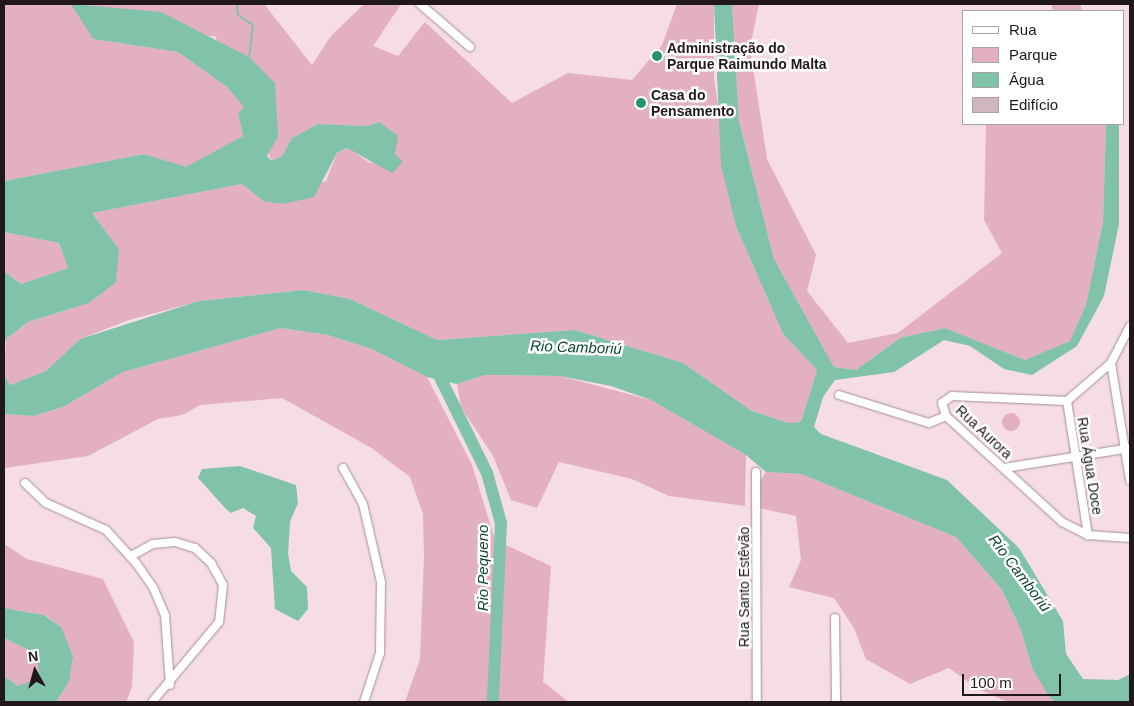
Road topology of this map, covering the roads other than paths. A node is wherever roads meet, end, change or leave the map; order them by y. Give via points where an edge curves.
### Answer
1 (420, 4) edge
2 (470, 46) dead end
3 (1130, 326) edge
4 (1130, 344) edge
5 (1120, 346) junction
6 (1110, 363) junction
7 (839, 395) dead end
8 (1067, 401) junction
9 (946, 416) junction
10 (1128, 449) edge
11 (1076, 457) junction
12 (343, 468) dead end
13 (1004, 468) junction
14 (756, 472) dead end
15 (1130, 480) edge
16 (25, 483) dead end
17 (1088, 535) junction
18 (1130, 538) edge
19 (131, 556) junction
20 (835, 618) dead end
21 (170, 685) junction
22 (152, 702) edge
23 (364, 702) edge
24 (757, 702) edge
25 (836, 702) edge

1 - 2 street
3 - 5 street
4 - 5 street
5 - 6 street
6 - 8 street
6 - 10 street
7 - 9 street via 929,423
8 - 9 street, Rua Aurora via 952,396 942,403
8 - 11 street, Rua Água Doce
9 - 13 street, Rua Aurora
10 - 11 street
10 - 15 street
11 - 13 street
11 - 17 street, Rua Água Doce
12 - 23 street via 362,504 381,582 380,653
13 - 17 street, Rua Aurora via 1056,517
14 - 24 street, Rua Santo Estêvão
16 - 19 street via 46,503 106,530
17 - 18 street, Rua Aurora
19 - 21 street via 153,587 165,615
19 - 21 street via 152,544 175,542 195,548 211,563 223,585 219,622
20 - 25 street
21 - 22 street

